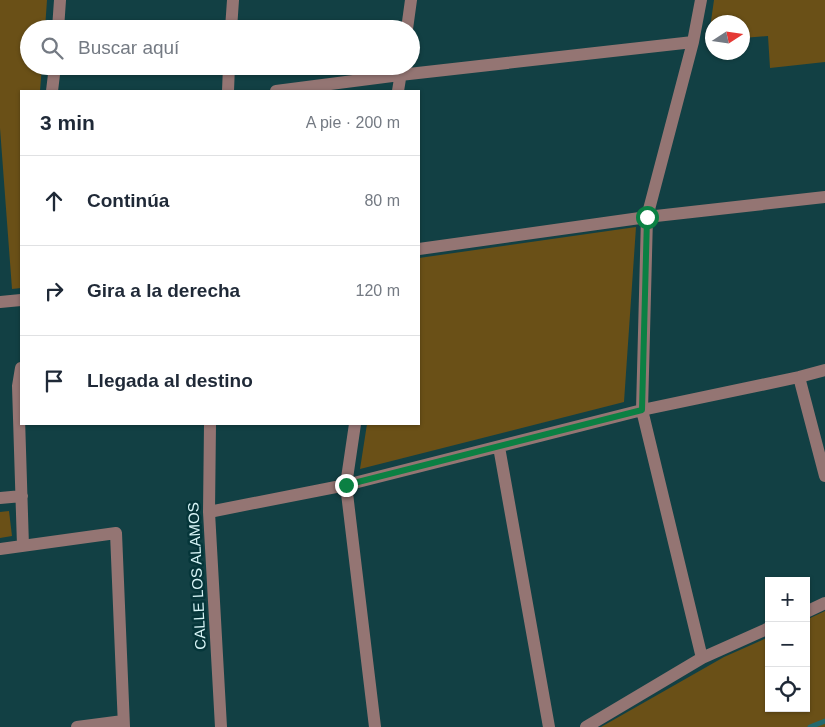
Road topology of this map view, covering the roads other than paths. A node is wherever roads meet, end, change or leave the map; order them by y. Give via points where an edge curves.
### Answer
1 (60, 0) edge
2 (233, 0) edge
3 (411, 0) edge
4 (701, 0) edge
5 (59, 20) edge
6 (232, 20) edge
7 (408, 20) edge
8 (693, 42) junction
9 (420, 68) edge
10 (54, 75) edge
11 (229, 75) edge
12 (371, 75) edge
13 (400, 75) edge
14 (52, 90) edge
15 (228, 90) edge
16 (282, 90) edge
17 (398, 90) edge
18 (825, 197) edge
19 (647, 217) junction
20 (420, 249) edge
21 (20, 300) edge
22 (0, 302) edge
23 (825, 370) edge
24 (20, 374) edge
25 (799, 377) junction
26 (642, 410) junction
27 (210, 425) edge
28 (355, 425) edge
29 (499, 447) junction
30 (825, 476) edge
31 (346, 485) junction
32 (22, 496) junction
33 (0, 498) edge
34 (209, 512) junction
35 (23, 546) junction
36 (0, 549) edge
37 (825, 603) edge
38 (810, 610) edge
39 (765, 630) edge
40 (702, 658) junction
41 (124, 724) edge
42 (77, 727) edge
43 (221, 727) edge
44 (375, 727) edge
45 (549, 727) edge
46 (586, 727) edge

1 - 5 street
2 - 6 street
3 - 7 street
4 - 8 street
8 - 9 street
8 - 19 street
10 - 14 street
11 - 15 street
12 - 16 street
13 - 17 street
18 - 19 street
19 - 20 street
19 - 26 street
21 - 22 street
23 - 25 street
24 - 32 street
25 - 26 street
25 - 30 street
26 - 29 street
26 - 40 street
27 - 34 street, CALLE LOS ALAMOS
28 - 31 street
29 - 31 street
29 - 45 street
31 - 34 street
31 - 44 street
32 - 33 street
32 - 35 street
34 - 43 street, CALLE LOS ALAMOS
35 - 36 street
35 - 41 street via 116,533
37 - 38 street
39 - 40 street
40 - 46 street
41 - 42 street

